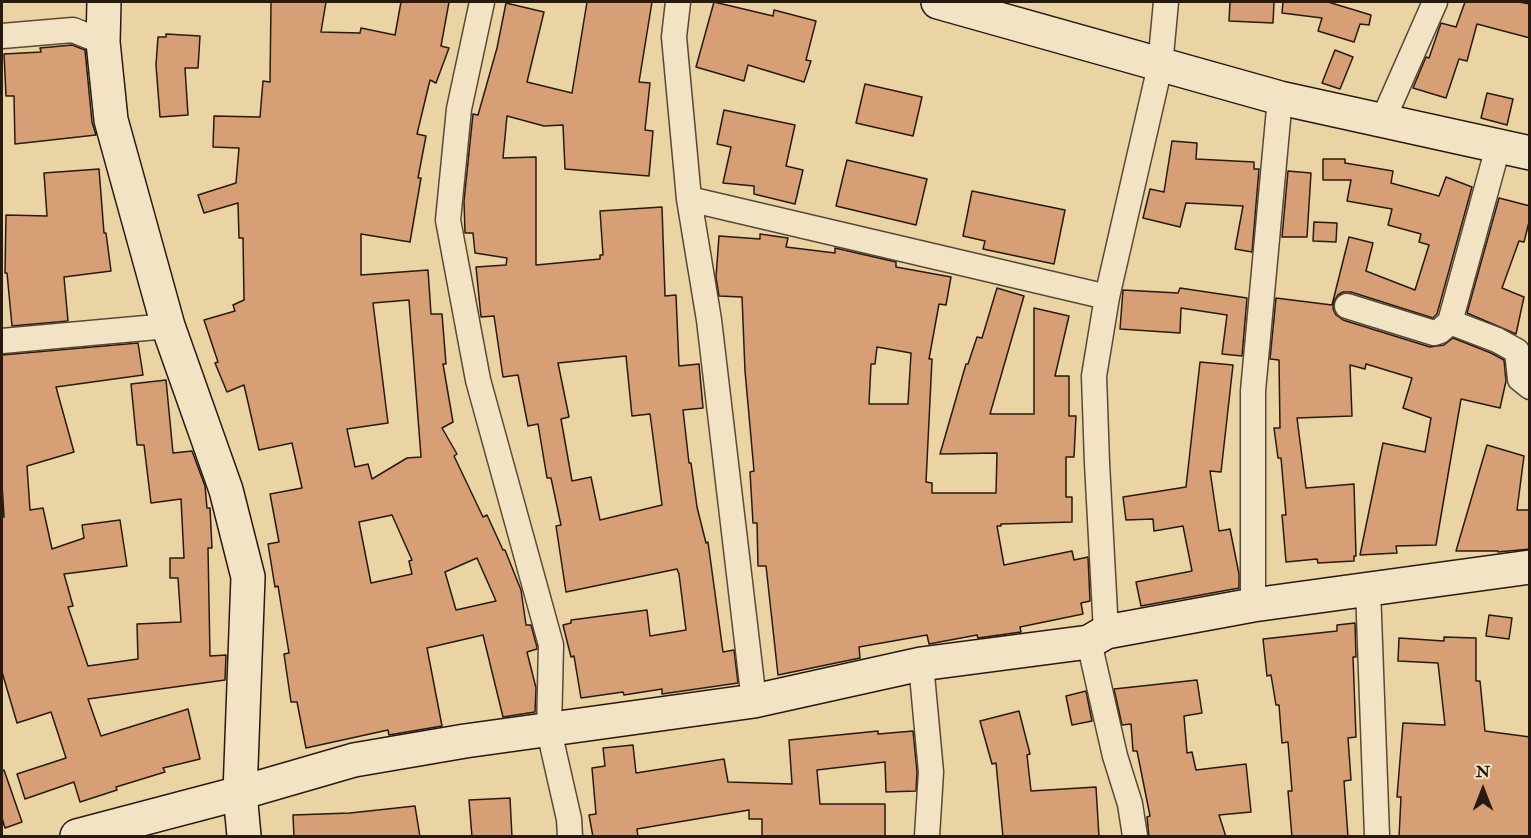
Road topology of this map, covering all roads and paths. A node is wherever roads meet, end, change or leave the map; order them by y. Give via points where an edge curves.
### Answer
1 (104, 2) edge
2 (482, 2) edge
3 (678, 2) edge
4 (938, 2) edge
5 (1166, 2) edge
6 (1435, 2) edge
7 (2, 36) edge
8 (103, 42) junction
9 (1160, 66) junction
10 (1280, 98) junction
11 (1382, 122) junction
12 (1514, 150) edge
13 (689, 199) junction
14 (1107, 297) junction
15 (1347, 306) dead end
16 (1450, 322) junction
17 (168, 326) junction
18 (2, 341) edge
19 (1530, 387) edge
20 (1530, 567) edge
21 (1368, 589) junction
22 (1253, 605) junction
23 (1098, 637) junction
24 (921, 664) junction
25 (754, 701) junction
26 (549, 731) junction
27 (240, 793) junction
28 (77, 837) edge
29 (244, 837) edge
30 (570, 837) edge
31 (927, 837) edge
32 (1135, 837) edge
33 (1377, 837) edge

1 - 8 street
2 - 26 street via 459,109 448,220 478,380 551,645
3 - 13 street via 674,37
4 - 9 street
5 - 9 street
6 - 11 street
7 - 8 street via 73,30
8 - 17 street via 111,120
9 - 10 street
9 - 14 street
10 - 11 street
10 - 22 street via 1253,391
11 - 12 street
12 - 16 street
13 - 14 street
13 - 25 street via 709,320
14 - 23 street via 1094,376
15 - 16 street via 1434,333
16 - 19 street via 1516,351 1520,379
17 - 18 street
17 - 27 street via 226,490 248,577
20 - 21 street
21 - 22 street
21 - 33 street
22 - 23 street
23 - 24 street
23 - 32 street via 1115,756 1130,804
24 - 25 street
24 - 31 street via 931,772
25 - 26 street
26 - 27 street via 354,760
26 - 30 street
27 - 28 street
27 - 29 street

